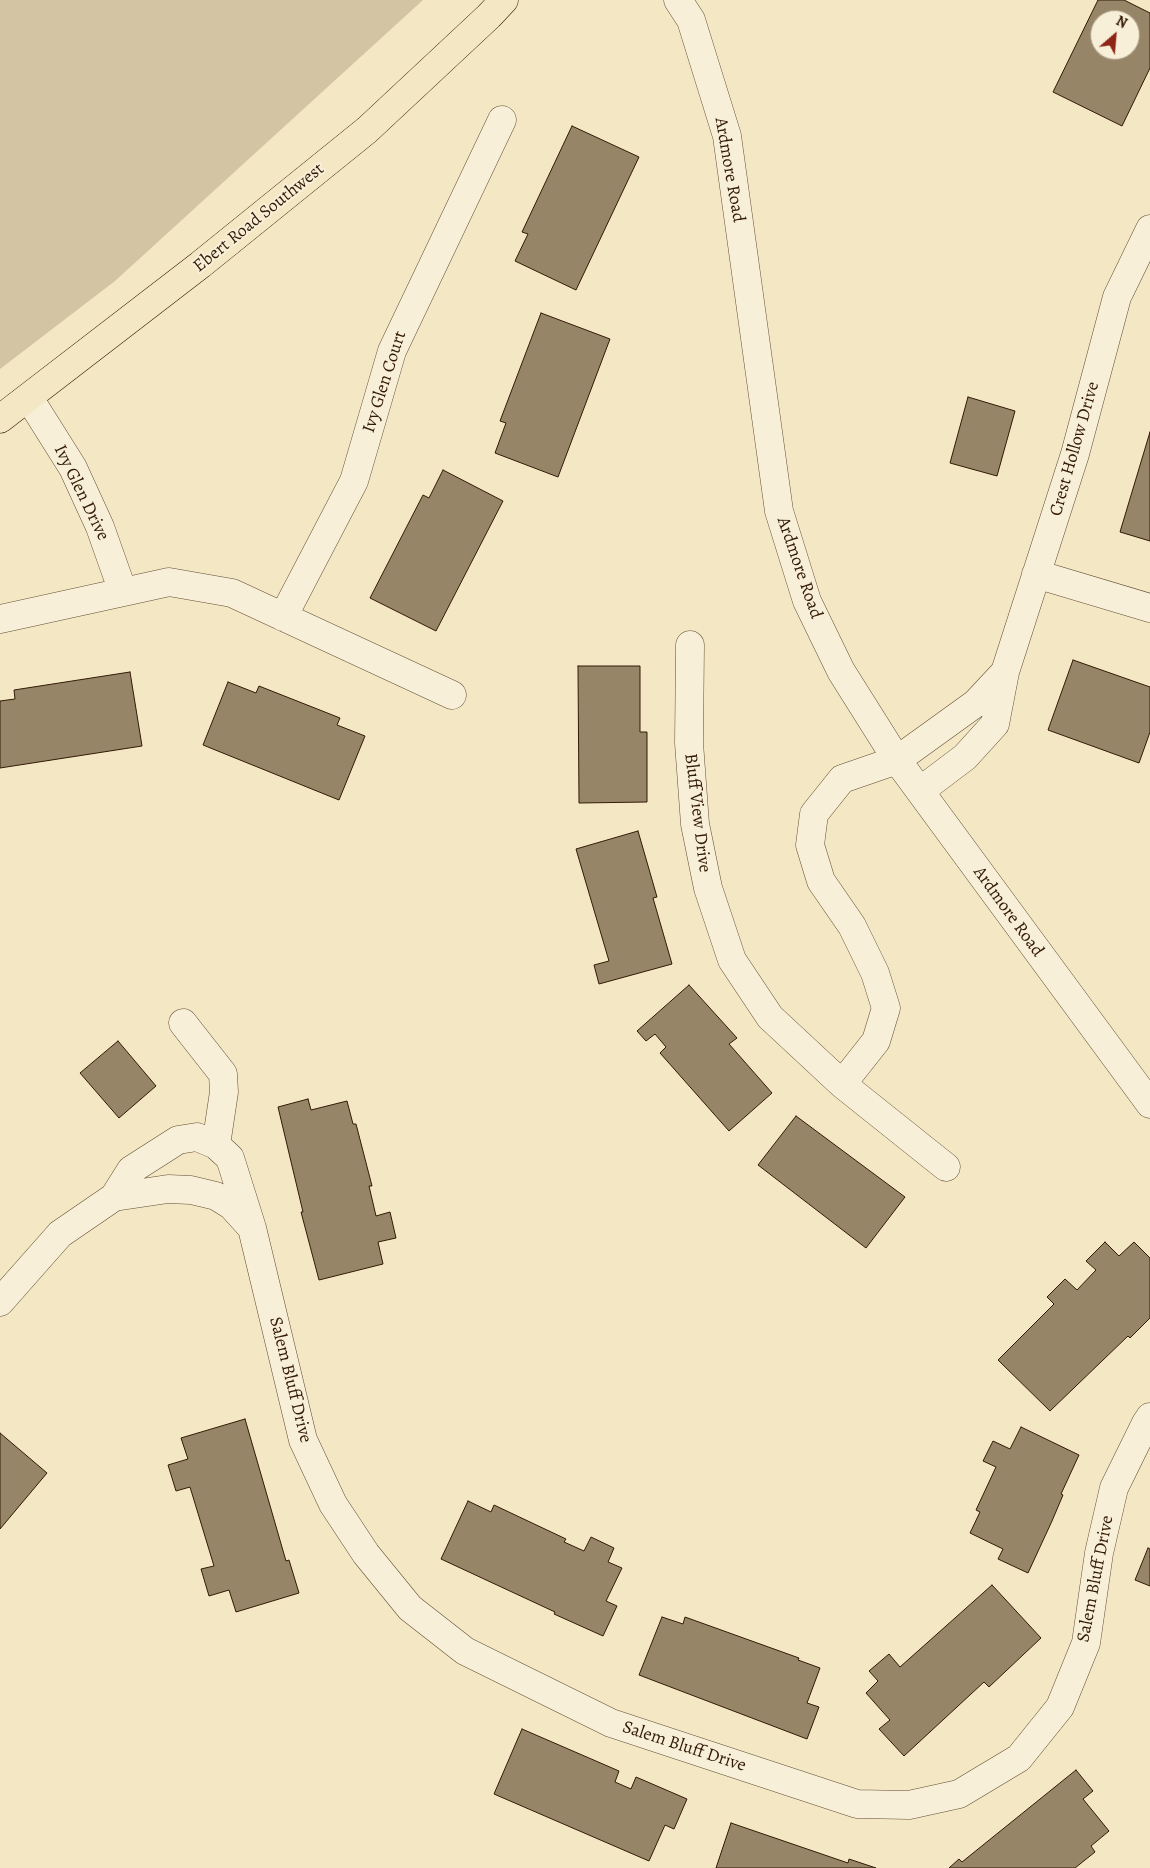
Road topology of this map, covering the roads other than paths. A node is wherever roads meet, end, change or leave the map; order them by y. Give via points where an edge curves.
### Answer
1 (504, 0) edge
2 (678, 0) edge
3 (502, 120) dead end
4 (1150, 229) edge
5 (29, 398) junction
6 (0, 419) edge
7 (1036, 574) junction
8 (123, 592) junction
9 (1150, 608) edge
10 (283, 618) junction
11 (0, 619) edge
12 (690, 645) dead end
13 (1005, 672) junction
14 (452, 695) dead end
15 (897, 760) junction
16 (920, 791) junction
17 (183, 1023) dead end
18 (842, 1084) junction
19 (1147, 1095) edge
20 (216, 1145) junction
21 (946, 1167) dead end
22 (114, 1197) junction
23 (252, 1228) junction
24 (0, 1302) edge
25 (1150, 1417) edge

1 - 5 main road, Ebert Road Southwest via 367,130
2 - 15 street, Ardmore Road via 691,20 727,136 779,511 807,601 841,672
3 - 10 street, Ivy Glen Court via 392,351 354,481
4 - 7 street, Crest Hollow Drive via 1117,297 1075,454
5 - 6 main road, Ebert Road Southwest
5 - 8 street, Ivy Glen Drive via 73,468 100,527
7 - 9 street
7 - 13 street, Crest Hollow Drive
8 - 10 street via 169,582 232,593
8 - 11 street
10 - 14 street
12 - 18 street, Bluff View Drive via 689,743 695,824 708,888 732,960 770,1016
13 - 15 street, Crest Hollow Drive via 976,703
13 - 16 street, Crest Hollow Drive via 995,724 966,757
15 - 16 street, Ardmore Road
15 - 18 street via 842,779 814,814 810,845 821,882 852,926 875,973 886,1008 876,1041
16 - 19 street, Ardmore Road
17 - 20 street via 223,1074 224,1092
18 - 21 street, Bluff View Drive
20 - 22 street, Salem Bluff Drive via 198,1137 178,1140 131,1170
20 - 23 street, Salem Bluff Drive via 230,1158
22 - 23 street, Salem Bluff Drive via 168,1189 191,1190 216,1196 232,1206
22 - 24 street, Salem Bluff Drive via 60,1234
23 - 25 street, Salem Bluff Drive via 303,1440 333,1504 366,1554 410,1608 465,1651 611,1723 857,1804 909,1805 958,1794 1019,1758 1060,1707 1086,1643 1099,1554 1114,1488

